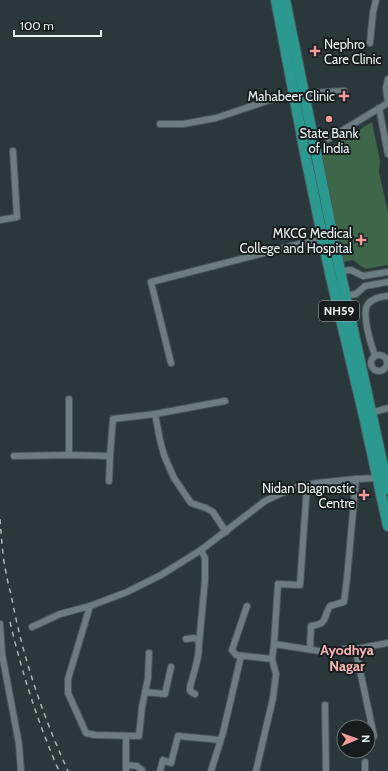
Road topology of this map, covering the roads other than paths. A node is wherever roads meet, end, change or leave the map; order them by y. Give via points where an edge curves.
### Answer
1 (276, 0) edge
2 (285, 0) edge
3 (376, 0) edge
4 (370, 43) dead end
5 (388, 79) edge
6 (344, 91) dead end
7 (299, 94) junction
8 (388, 103) edge
9 (379, 108) junction
10 (385, 123) edge
11 (160, 124) dead end
12 (328, 139) dead end
13 (314, 148) junction
14 (13, 151) dead end
15 (305, 153) junction
16 (388, 154) edge
17 (0, 220) edge
18 (322, 238) junction
19 (335, 272) junction
20 (388, 272) edge
21 (388, 282) edge
22 (388, 296) edge
23 (341, 297) junction
24 (375, 356) dead end
25 (171, 363) dead end
26 (68, 400) dead end
27 (225, 401) dead end
28 (388, 408) edge
29 (371, 413) junction
30 (155, 414) junction
31 (69, 455) junction
32 (14, 456) dead end
33 (110, 456) junction
34 (356, 479) junction
35 (110, 481) dead end
36 (384, 482) edge
37 (307, 485) junction
38 (388, 526) edge
39 (226, 532) junction
40 (201, 550) junction
41 (90, 606) junction
42 (247, 606) dead end
43 (0, 624) edge
44 (32, 627) dead end
45 (186, 638) dead end
46 (388, 643) edge
47 (199, 644) junction
48 (274, 644) junction
49 (310, 649) junction
50 (356, 649) junction
51 (150, 653) dead end
52 (241, 656) junction
53 (272, 659) junction
54 (171, 667) dead end
55 (145, 692) junction
56 (195, 694) dead end
57 (325, 705) dead end
58 (370, 719) edge
59 (126, 736) junction
60 (220, 740) junction
61 (365, 762) dead end
62 (126, 768) edge
63 (20, 771) edge
64 (142, 771) edge
65 (160, 771) edge
66 (211, 771) edge
67 (256, 771) edge
68 (326, 771) edge
69 (365, 771) edge

1 - 7 highway, NH59
2 - 7 highway, NH59
3 - 4 street
5 - 8 street
6 - 7 street
7 - 11 street via 279,97 216,118 184,124
7 - 13 highway
7 - 15 highway, NH59
8 - 9 street
9 - 10 street
9 - 12 street
10 - 16 street
13 - 15 street
13 - 19 highway
14 - 17 street via 17,217
15 - 18 highway, NH59
18 - 19 highway, NH59
18 - 25 street via 151,282
19 - 20 street via 351,270 363,276
19 - 23 highway, NH59
21 - 23 street via 365,286 356,294
22 - 24 street via 379,297 367,305 368,327
23 - 29 highway
23 - 36 highway, NH59 via 364,416
26 - 31 street
27 - 30 street
28 - 29 street
29 - 36 highway
30 - 33 street via 113,419
30 - 39 street via 164,455 174,478 191,503 213,512
31 - 32 street
31 - 33 street
33 - 35 street
34 - 36 street
34 - 37 street
34 - 49 street via 344,602 330,606 326,618 320,624 311,626
36 - 38 highway, NH59
37 - 39 street via 265,501
37 - 48 street via 300,585 278,584
39 - 40 street
40 - 41 street via 161,575
40 - 47 street via 205,558 205,580
41 - 44 street via 60,614
41 - 59 street via 68,679 68,693 86,733
42 - 52 street via 232,650
43 - 63 street via 2,654 19,744
45 - 47 street via 194,638
46 - 50 street
47 - 56 street via 190,687
48 - 49 street
48 - 53 street
49 - 50 street via 332,652
50 - 58 street
51 - 55 street
52 - 53 street
52 - 60 street
53 - 67 street via 276,674 273,698
54 - 55 street via 165,694
55 - 59 street via 138,736
57 - 68 street
59 - 62 street
60 - 65 street via 178,736 171,762 162,760
60 - 66 street
61 - 69 street
62 - 64 street via 137,766

